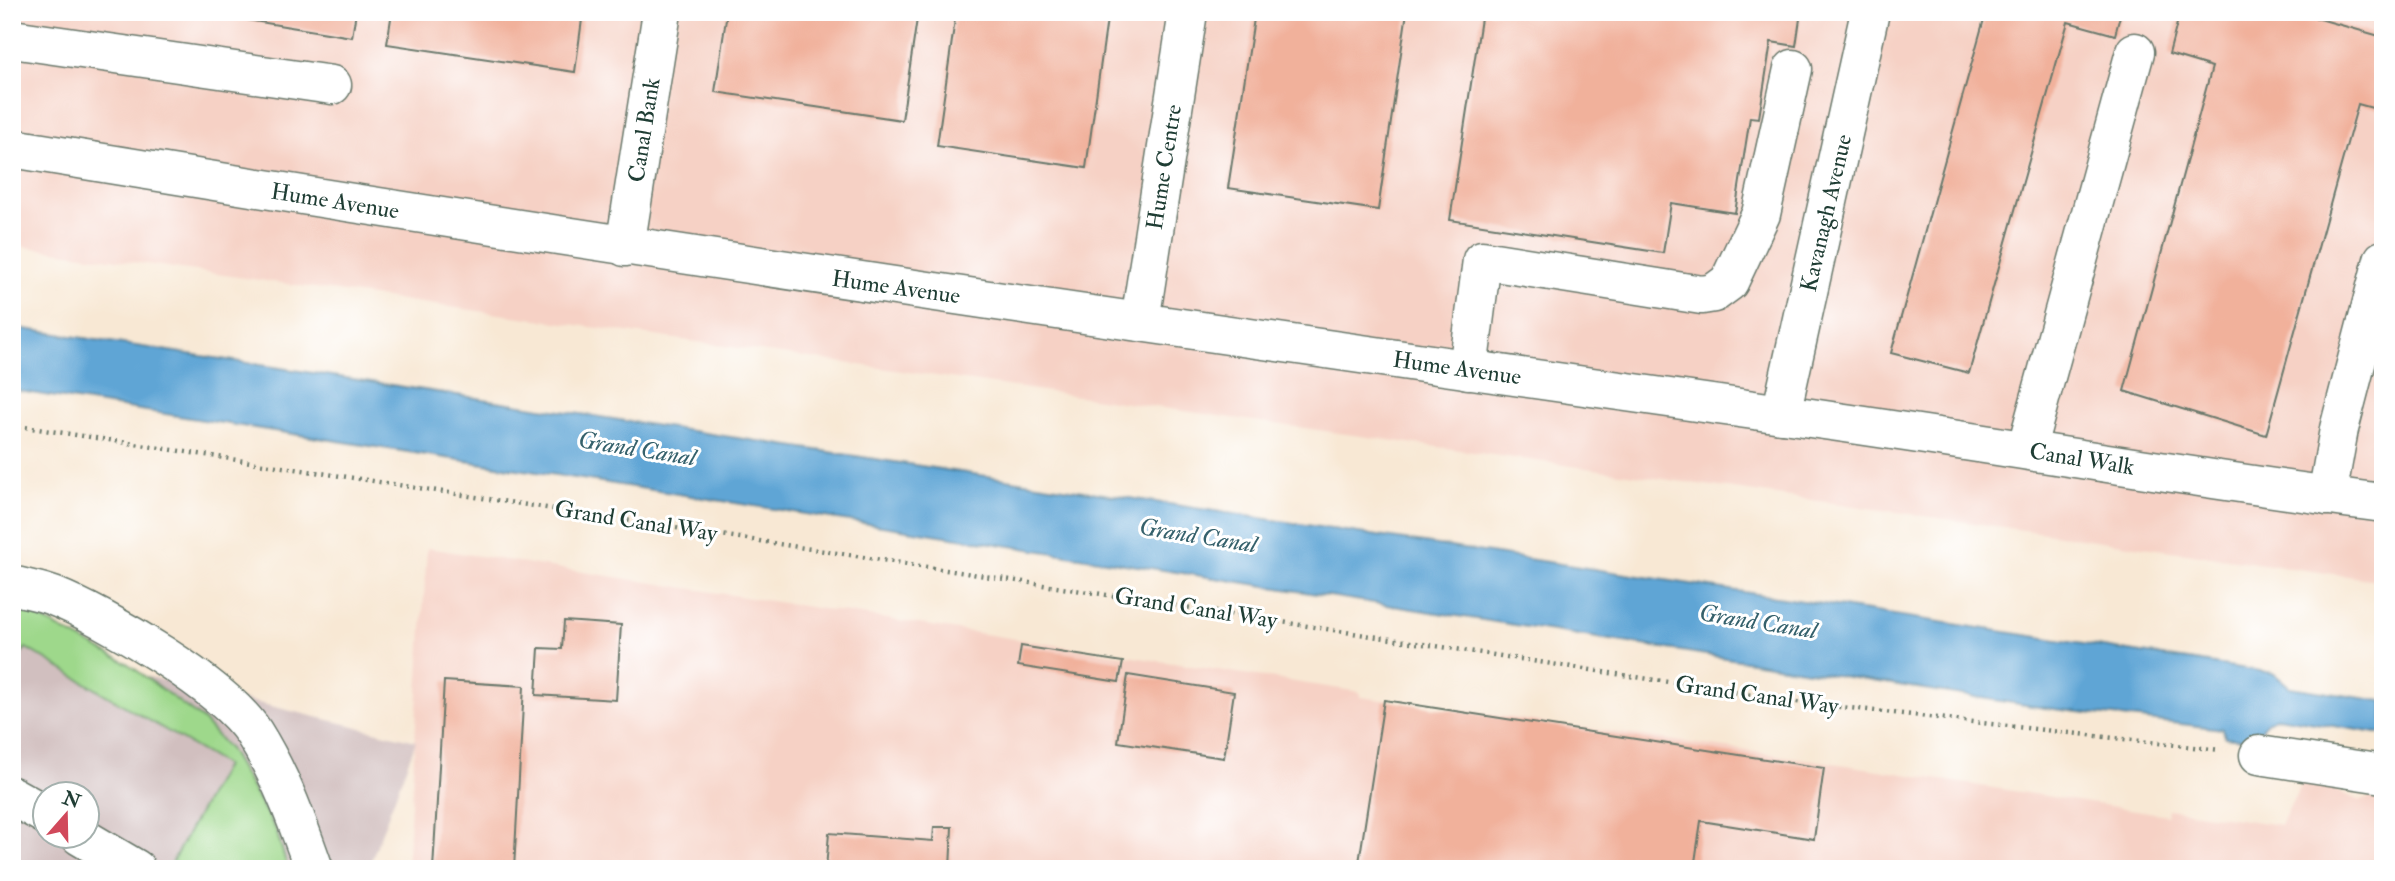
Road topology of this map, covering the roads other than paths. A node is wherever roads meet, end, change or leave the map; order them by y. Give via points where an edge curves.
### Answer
1 (662, 12) edge
2 (1188, 12) edge
3 (1870, 12) edge
4 (12, 39) edge
5 (2135, 52) dead end
6 (1793, 69) dead end
7 (332, 85) dead end
8 (12, 148) edge
9 (625, 247) junction
10 (2383, 260) edge
11 (1140, 321) junction
12 (1468, 370) junction
13 (1781, 414) junction
14 (2026, 450) junction
15 (2327, 496) junction
16 (2383, 503) edge
17 (12, 585) edge
18 (2259, 755) road end
19 (2383, 774) edge
20 (12, 796) edge
21 (32, 807) edge
22 (102, 848) edge
23 (136, 869) edge
24 (314, 869) edge

1 - 9 street, Canal Bank
2 - 11 street, Hume Centre
3 - 13 street, Kavanagh Avenue
4 - 7 street
5 - 14 street
6 - 12 street via 1761,214 1729,282 1702,295 1468,258
8 - 9 street, Hume Avenue
9 - 11 street, Hume Avenue
10 - 15 street via 2339,429
11 - 12 street, Hume Avenue
12 - 13 street, Hume Avenue
13 - 14 street, Canal Walk
14 - 15 street, Canal Walk
15 - 16 street, Canal Walk
17 - 24 street via 53,596 212,688 253,731 282,783
18 - 19 street
20 - 21 street
22 - 23 street

